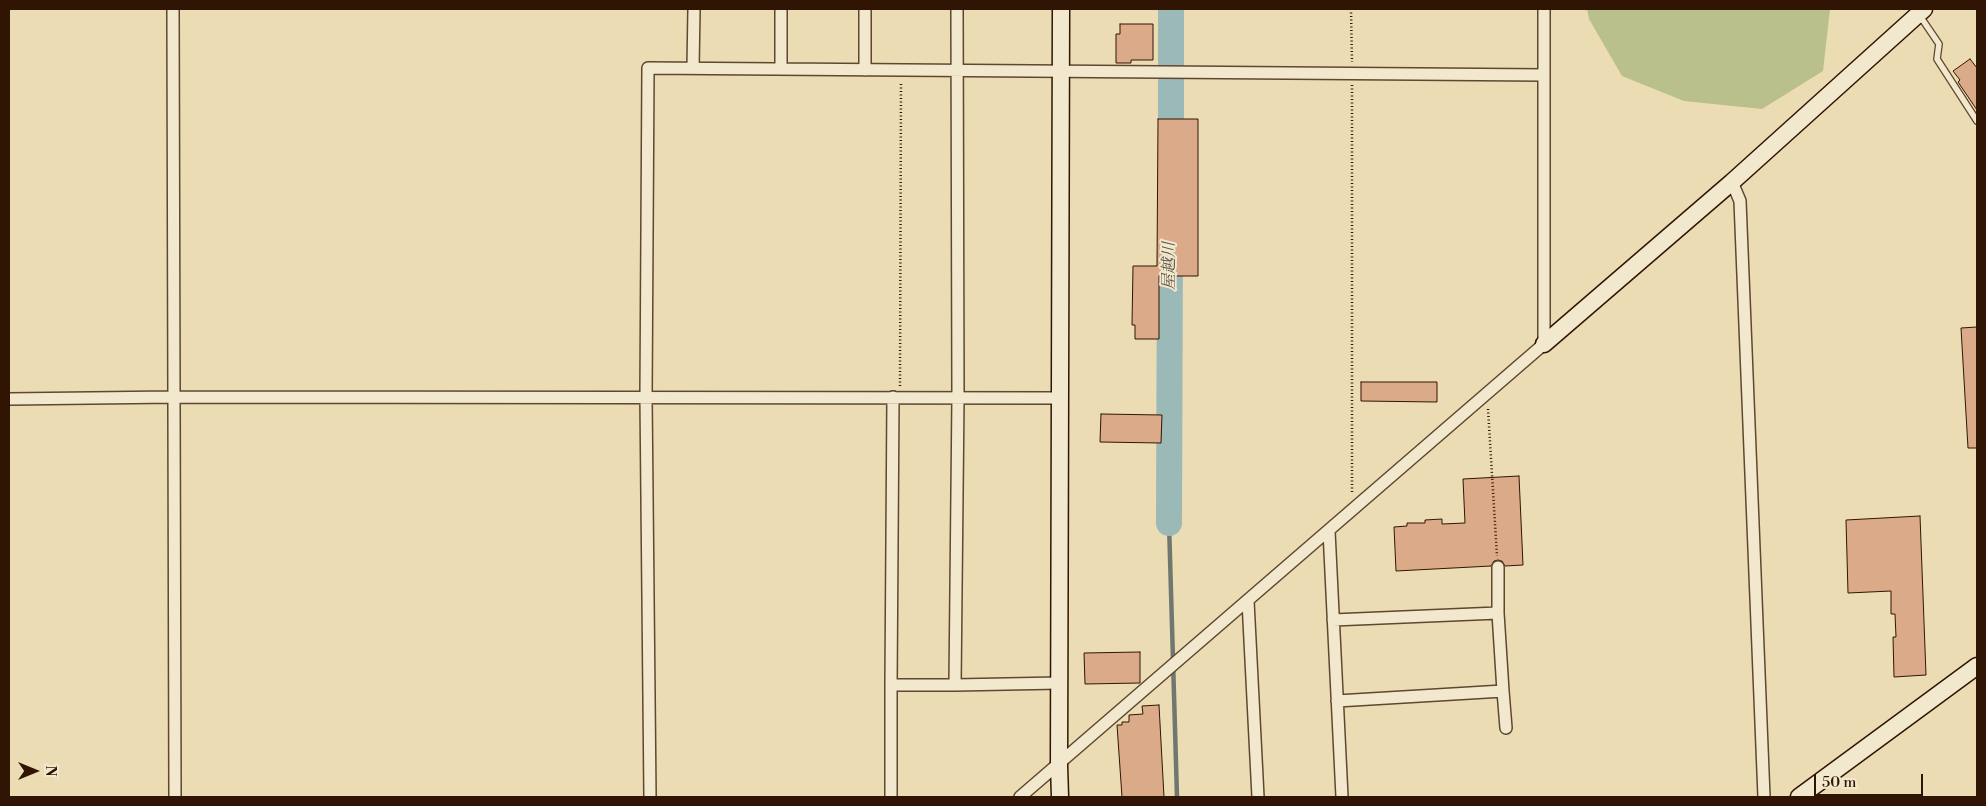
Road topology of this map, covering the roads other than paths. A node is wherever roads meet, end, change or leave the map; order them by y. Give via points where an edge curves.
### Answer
1 (173, 9) edge
2 (694, 9) edge
3 (781, 9) edge
4 (865, 9) edge
5 (958, 9) edge
6 (1060, 9) edge
7 (1544, 9) edge
8 (1922, 11) edge
9 (693, 68) junction
10 (781, 69) junction
11 (864, 70) junction
12 (957, 71) junction
13 (1061, 72) junction
14 (1544, 75) junction
15 (1977, 121) edge
16 (1732, 182) junction
17 (1544, 344) junction
18 (173, 397) junction
19 (646, 398) junction
20 (896, 398) junction
21 (958, 398) junction
22 (1061, 398) junction
23 (9, 399) edge
24 (1329, 531) junction
25 (1498, 568) road end
26 (1248, 601) junction
27 (1498, 613) junction
28 (1333, 620) junction
29 (1977, 666) edge
30 (1059, 683) junction
31 (891, 684) junction
32 (955, 685) junction
33 (1503, 691) junction
34 (1337, 701) junction
35 (1506, 728) dead end
36 (1059, 765) junction
37 (175, 797) edge
38 (650, 797) edge
39 (891, 797) edge
40 (1020, 797) edge
41 (1060, 797) edge
42 (1258, 797) edge
43 (1342, 797) edge
44 (1764, 797) edge
45 (1799, 797) edge

1 - 18 street
2 - 9 street
3 - 10 street
4 - 11 street
5 - 12 street
6 - 13 street
7 - 14 street
8 - 15 lane via 1939,44 1937,59
8 - 16 street
9 - 10 street
9 - 19 street via 648,68
10 - 11 street
11 - 12 street
12 - 13 street
12 - 21 street
13 - 14 street
13 - 22 street
14 - 17 street
16 - 17 street
16 - 44 street via 1740,201
17 - 24 street
18 - 19 street
18 - 23 street
18 - 37 street
19 - 20 street
19 - 38 street
20 - 21 street
20 - 31 street
21 - 22 street
21 - 32 street
22 - 30 street
24 - 26 street
24 - 28 street
25 - 27 street
26 - 36 street
26 - 42 street
27 - 28 street
27 - 33 street
28 - 34 street
29 - 45 street
30 - 32 street
30 - 36 street
31 - 32 street
31 - 39 street
33 - 34 street
33 - 35 street
34 - 43 street
36 - 40 street
36 - 41 street

